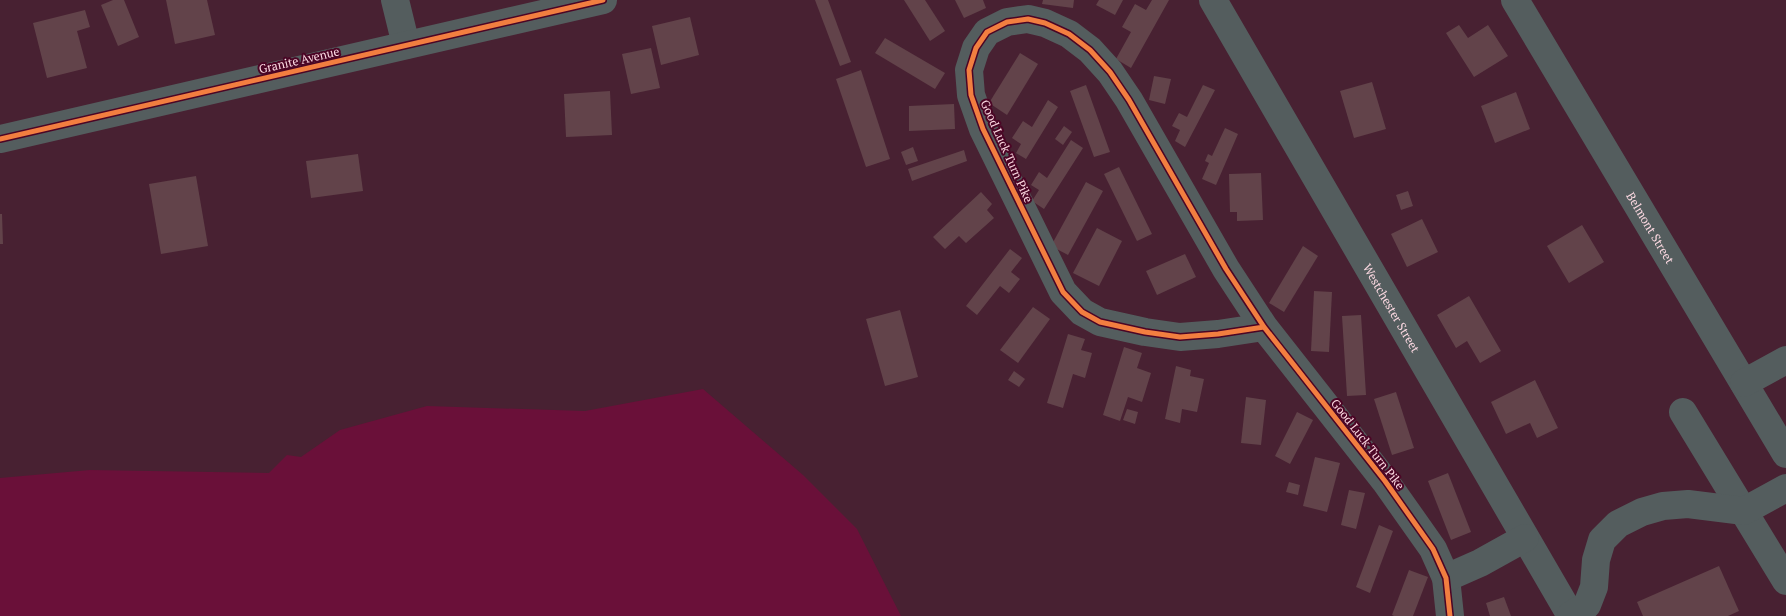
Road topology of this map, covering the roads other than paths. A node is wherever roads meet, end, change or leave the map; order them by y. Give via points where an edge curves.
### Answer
1 (395, 0) edge
2 (603, 0) edge
3 (1515, 0) edge
4 (1218, 1) edge
5 (406, 46) junction
6 (0, 139) edge
7 (1264, 327) junction
8 (1786, 360) edge
9 (1744, 382) junction
10 (1683, 412) dead end
11 (1785, 451) edge
12 (1786, 488) edge
13 (1744, 511) junction
14 (1525, 538) junction
15 (1446, 578) junction
16 (1786, 581) edge
17 (1450, 616) edge
18 (1571, 616) edge

1 - 5 street
2 - 5 street, Granite Avenue
3 - 9 street, Belmont Street
4 - 14 street, Westchester Street
5 - 6 street, Granite Avenue
7 - 7 street, Good Luck Turn Pike via 1180,337 1146,332 1100,322 1082,312 1062,292 983,129 971,95 969,70 976,48 987,32 1007,22 1028,19 1069,34 1090,50 1129,100 1226,269
7 - 15 street, Good Luck Turn Pike via 1385,481 1433,549
8 - 9 street
9 - 11 street, Belmont Street
10 - 13 street
12 - 13 street
13 - 16 street
13 - 18 street via 1688,504 1663,506 1618,524 1602,540 1596,560 1594,588 1587,605
14 - 15 street
14 - 18 street, Westchester Street
15 - 17 street, Good Luck Turn Pike

